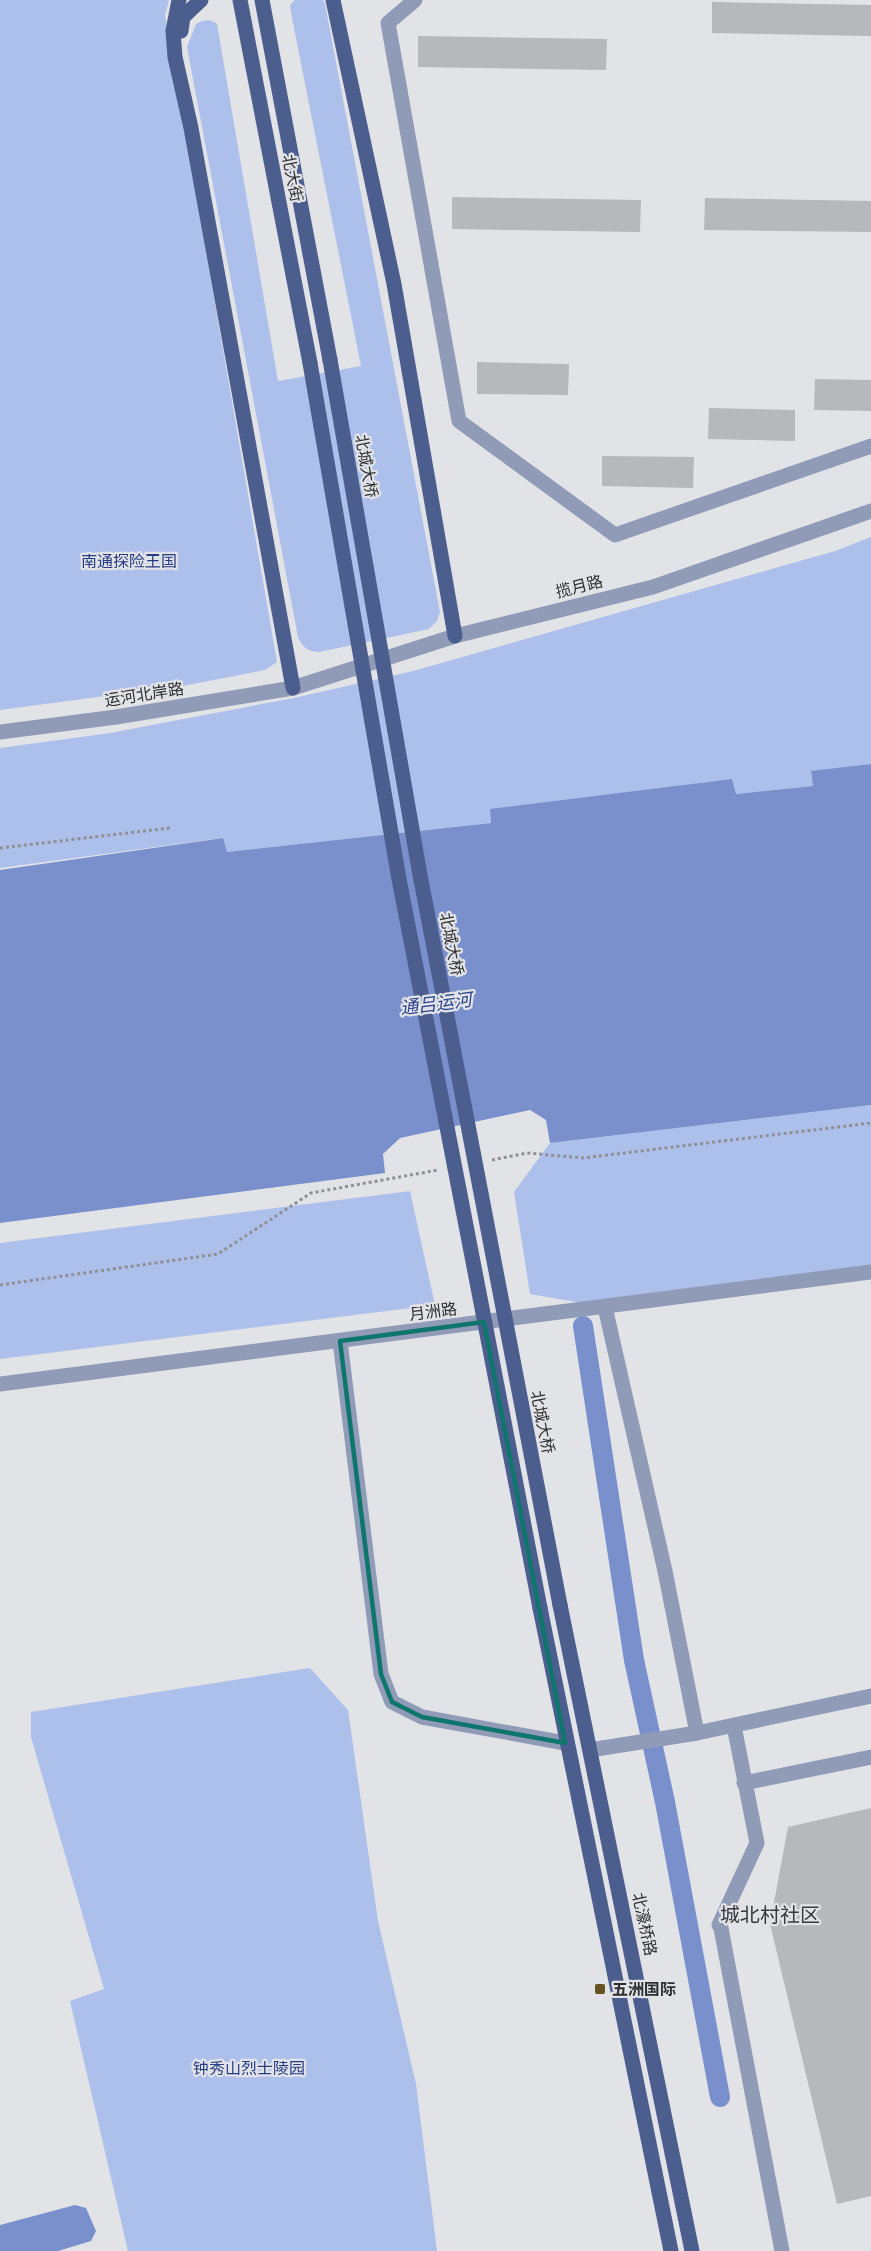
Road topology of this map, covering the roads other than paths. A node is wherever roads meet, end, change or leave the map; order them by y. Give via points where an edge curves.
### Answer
1 (179, 0) edge
2 (201, 0) edge
3 (228, 0) edge
4 (333, 0) edge
5 (416, 0) edge
6 (265, 3) edge
7 (242, 7) edge
8 (175, 57) junction
9 (330, 360) joint
10 (871, 446) edge
11 (871, 511) edge
12 (455, 636) junction
13 (293, 688) junction
14 (0, 732) edge
15 (871, 1272) edge
16 (605, 1307) junction
17 (340, 1341) junction
18 (0, 1384) edge
19 (560, 1605) joint
20 (871, 1696) edge
21 (734, 1726) junction
22 (697, 1733) junction
23 (565, 1743) junction
24 (590, 1750) junction
25 (871, 1757) edge
26 (744, 1783) junction
27 (670, 2251) edge
28 (692, 2251) edge
29 (782, 2251) edge

1 - 8 main road via 173,31
2 - 8 main road via 183,17
3 - 7 main road
4 - 12 main road via 394,284
5 - 10 street via 388,23 459,421 615,535
6 - 9 main road, 北大街
7 - 23 main road, 北大街, bridge via 310,363 399,879
8 - 13 main road
9 - 19 main road, 北城大桥, bridge via 420,875
11 - 12 street, 揽月路 via 653,587
12 - 13 street, 揽月路
13 - 14 street, 运河北岸路
15 - 16 street, 月洲路
16 - 17 street, 月洲路
16 - 22 street
17 - 18 street, 月洲路
17 - 23 street via 381,1674 392,1702 422,1717
19 - 24 main road, 北濠桥路
20 - 21 street
21 - 22 street
21 - 26 street
22 - 24 street
23 - 27 main road
24 - 28 main road, 北濠桥路
25 - 26 street
26 - 29 street via 757,1843 719,1924

